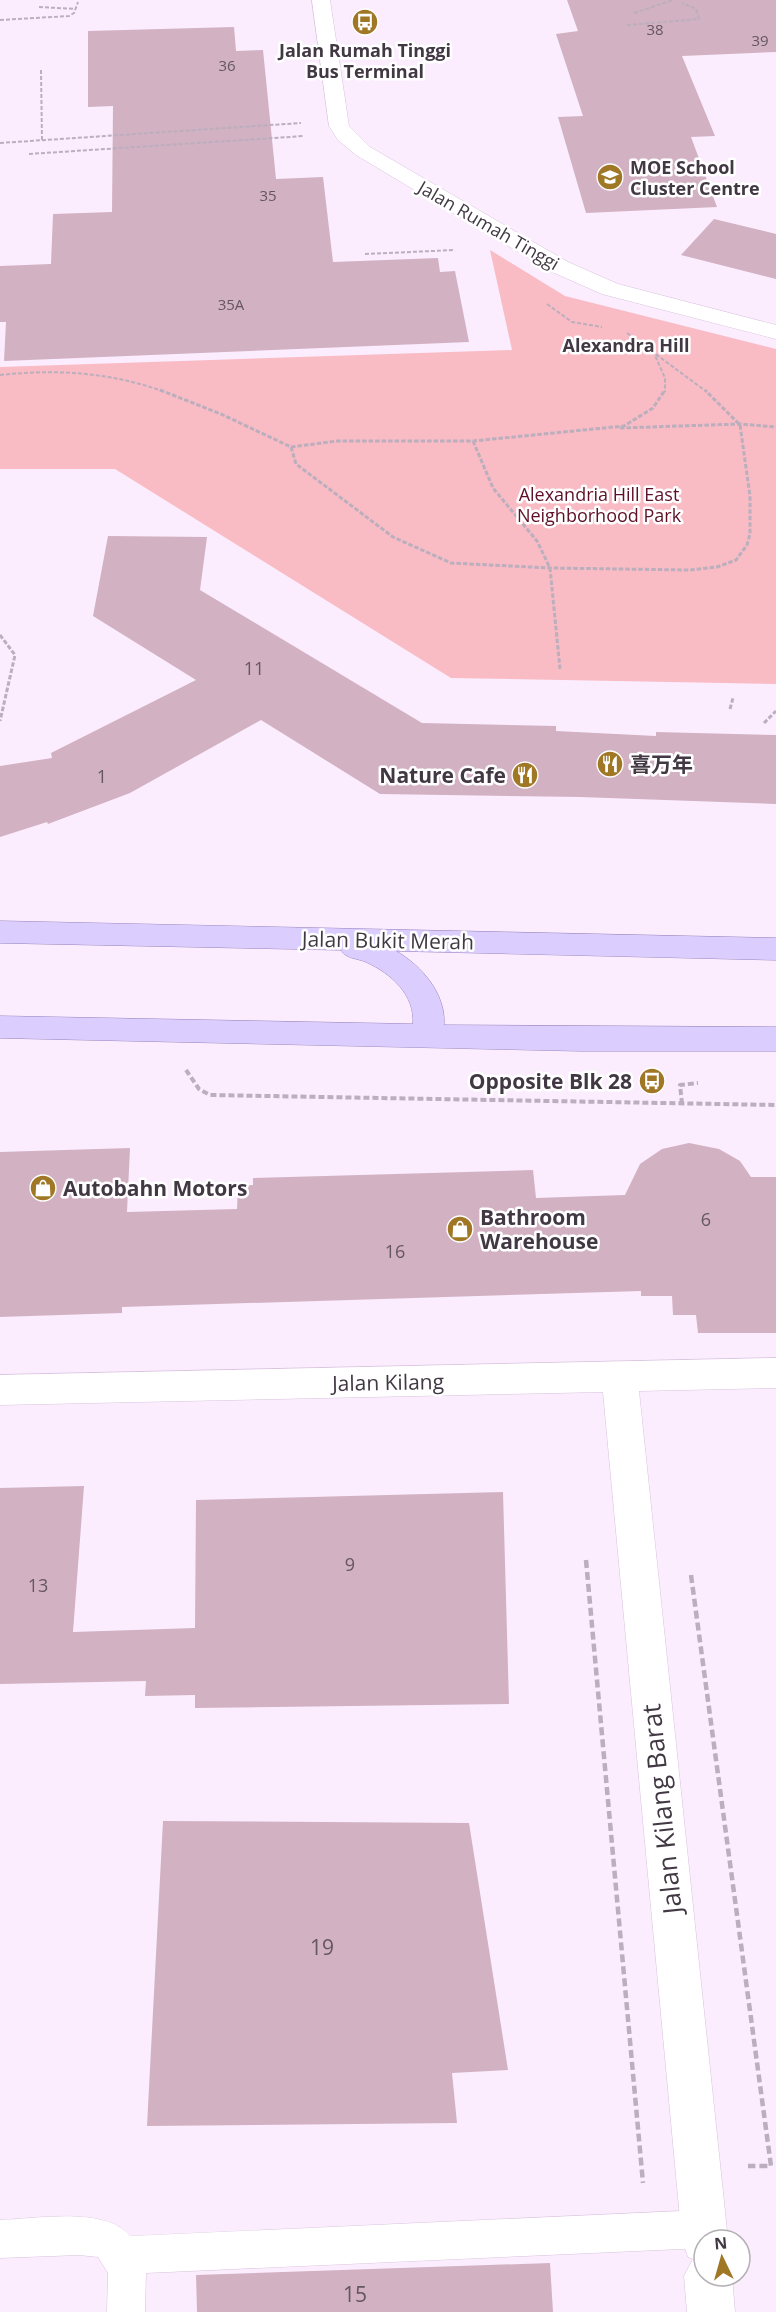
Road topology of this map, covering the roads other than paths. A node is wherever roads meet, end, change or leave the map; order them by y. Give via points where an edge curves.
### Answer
1 (321, 0) edge
2 (776, 332) edge
3 (0, 932) edge
4 (282, 939) junction
5 (776, 949) edge
6 (0, 1027) edge
7 (428, 1035) junction
8 (776, 1039) edge
9 (776, 1373) edge
10 (620, 1377) junction
11 (0, 1390) edge
12 (704, 2228) edge
13 (692, 2234) edge
14 (0, 2238) edge
15 (124, 2255) junction
16 (709, 2288) edge
17 (126, 2312) edge
18 (711, 2312) edge

1 - 2 street, Jalan Rumah Tinggi via 338,120 345,136 363,151 560,267 610,289
3 - 4 main road, Jalan Bukit Merah
4 - 5 main road, Jalan Bukit Merah
4 - 7 main road via 360,949 400,967 428,1008
6 - 7 main road
7 - 8 main road
9 - 10 street, Jalan Kilang
10 - 11 street, Jalan Kilang
10 - 12 street, Jalan Kilang Barat
13 - 15 lane via 647,2232
14 - 15 lane via 108,2239
15 - 17 lane via 128,2275
16 - 18 street

